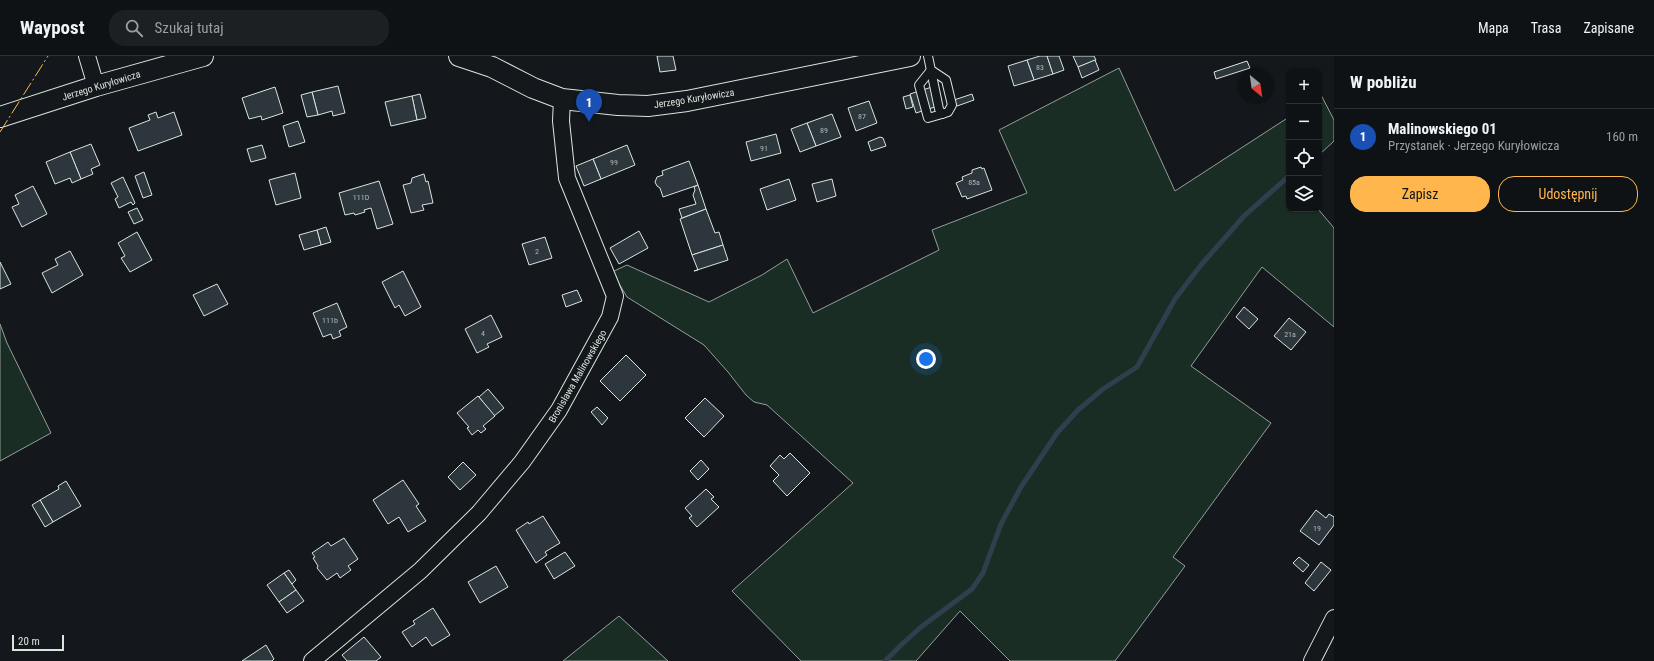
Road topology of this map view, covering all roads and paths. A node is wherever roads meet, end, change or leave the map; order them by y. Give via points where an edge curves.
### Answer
1 (87, 56) edge
2 (203, 56) edge
3 (459, 56) edge
4 (910, 56) edge
5 (928, 56) edge
6 (931, 70) junction
7 (96, 86) junction
8 (562, 99) junction
9 (942, 114) junction
10 (0, 117) edge
11 (1334, 618) edge
12 (312, 661) edge
13 (1312, 661) edge

1 - 7 street
2 - 7 street, Jerzego Kuryłowicza
3 - 8 street, Jerzego Kuryłowicza via 492,67 533,88
4 - 8 street, Jerzego Kuryłowicza via 687,101 648,106
5 - 6 lane
6 - 9 lane
6 - 9 lane via 946,80 952,105 948,112
6 - 9 lane via 919,85 928,118
7 - 10 street, Jerzego Kuryłowicza
8 - 12 street, Bronisława Malinowskiego via 560,121 567,178 615,296 610,317 559,410 522,462 479,513 420,571
11 - 13 street

